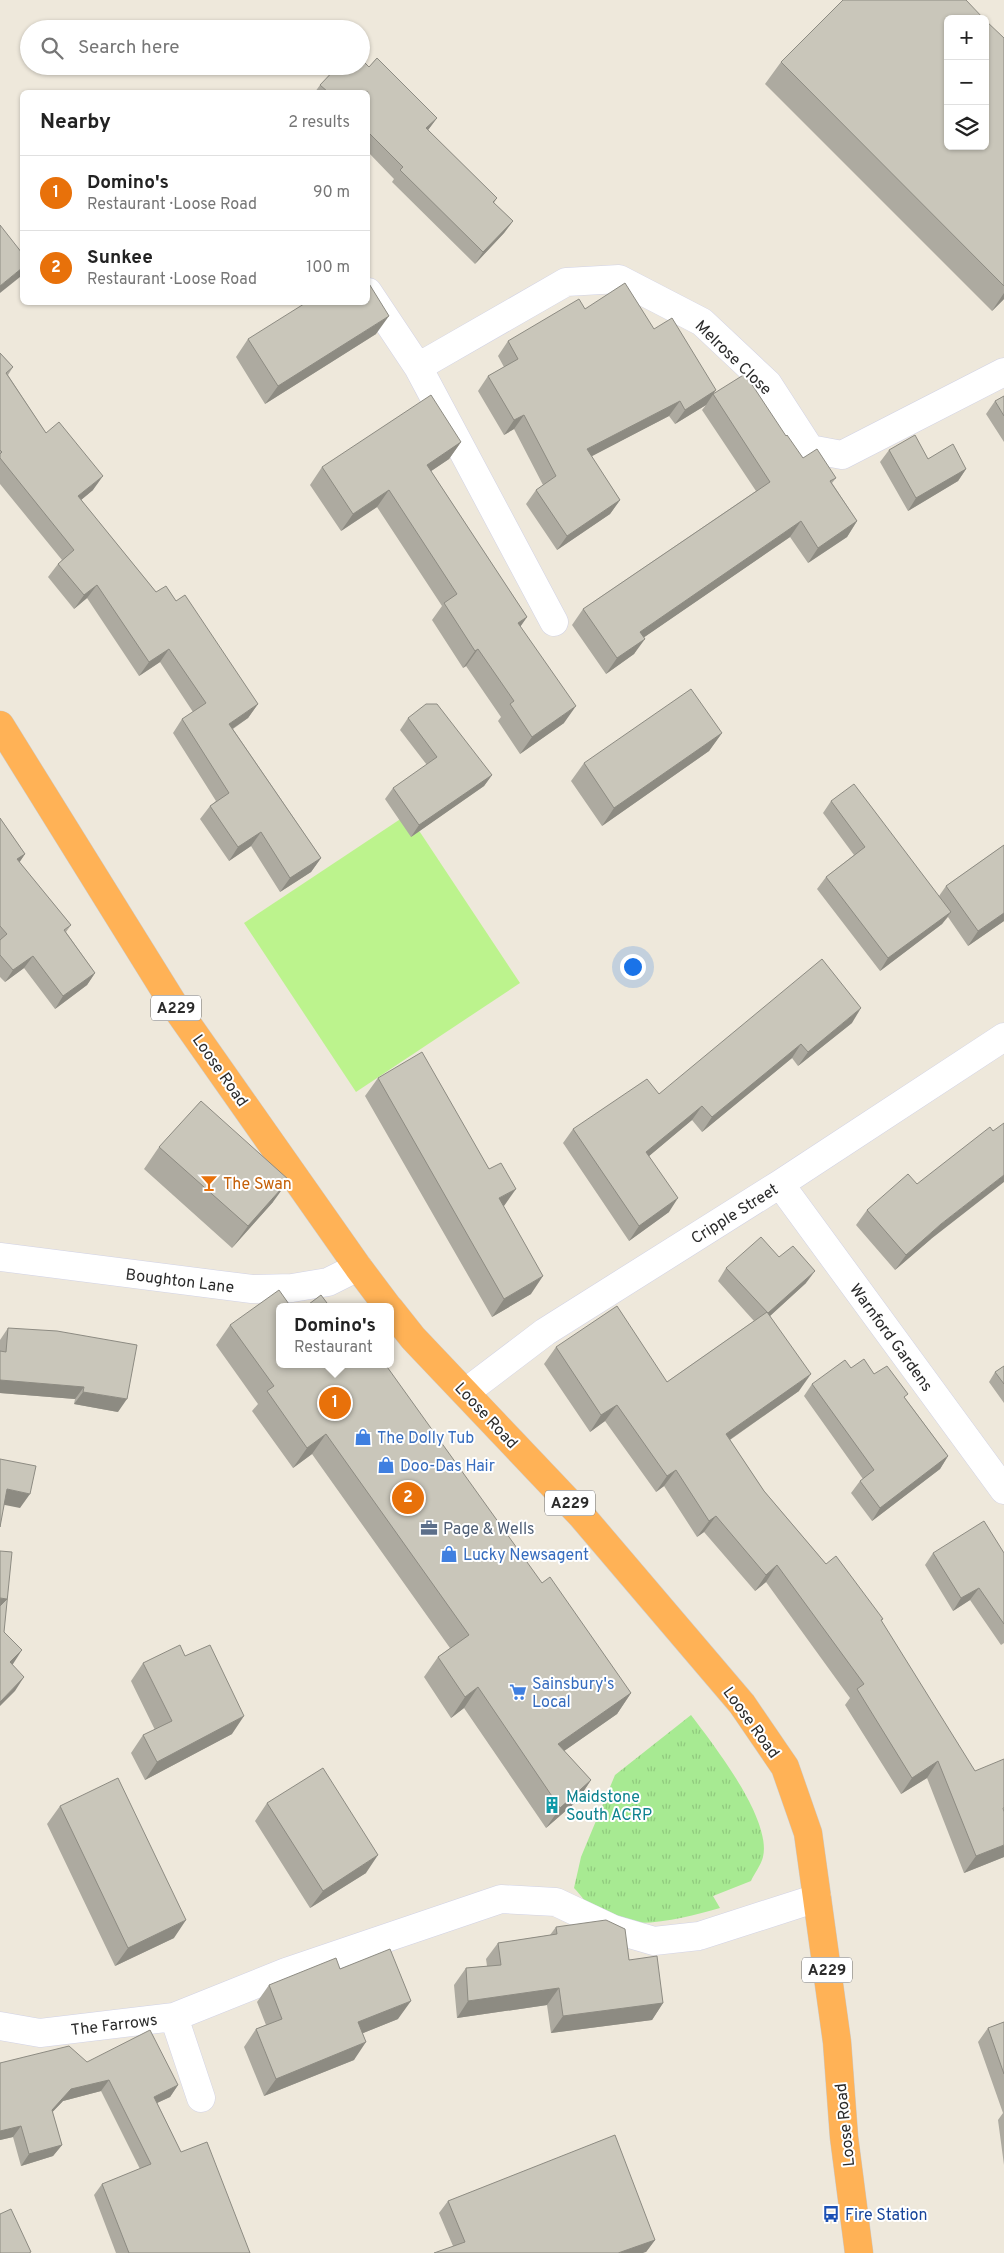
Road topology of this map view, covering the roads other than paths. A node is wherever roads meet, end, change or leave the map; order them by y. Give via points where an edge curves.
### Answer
1 (370, 295) edge
2 (418, 368) junction
3 (1004, 372) edge
4 (554, 622) dead end
5 (0, 725) edge
6 (1004, 1037) edge
7 (780, 1184) junction
8 (0, 1257) edge
9 (358, 1267) junction
10 (385, 1303) edge
11 (394, 1314) edge
12 (466, 1392) junction
13 (1004, 1490) edge
14 (817, 1898) junction
15 (174, 2017) junction
16 (0, 2026) edge
17 (201, 2098) dead end
18 (859, 2253) edge

1 - 2 street
2 - 3 street, Melrose Close via 566,282 619,278 702,322 768,384 810,449 842,455
2 - 4 street
5 - 9 highway, Loose Road / A229 via 174,1005
6 - 7 street, Cripple Street
7 - 12 street, Cripple Street via 545,1332
7 - 13 street, Warnford Gardens
8 - 9 street, Boughton Lane via 252,1289 292,1288 328,1282
9 - 10 highway, Loose Road / A229
11 - 12 highway, Loose Road / A229
12 - 14 highway, Loose Road / A229 via 580,1514 742,1704 785,1767 808,1833
14 - 15 street via 700,1936 654,1941 613,1929 556,1902 501,1899 286,1972
14 - 18 highway, Loose Road / A229 via 837,2042 844,2137
15 - 16 street, The Farrows via 40,2033
15 - 17 street, The Farrows

